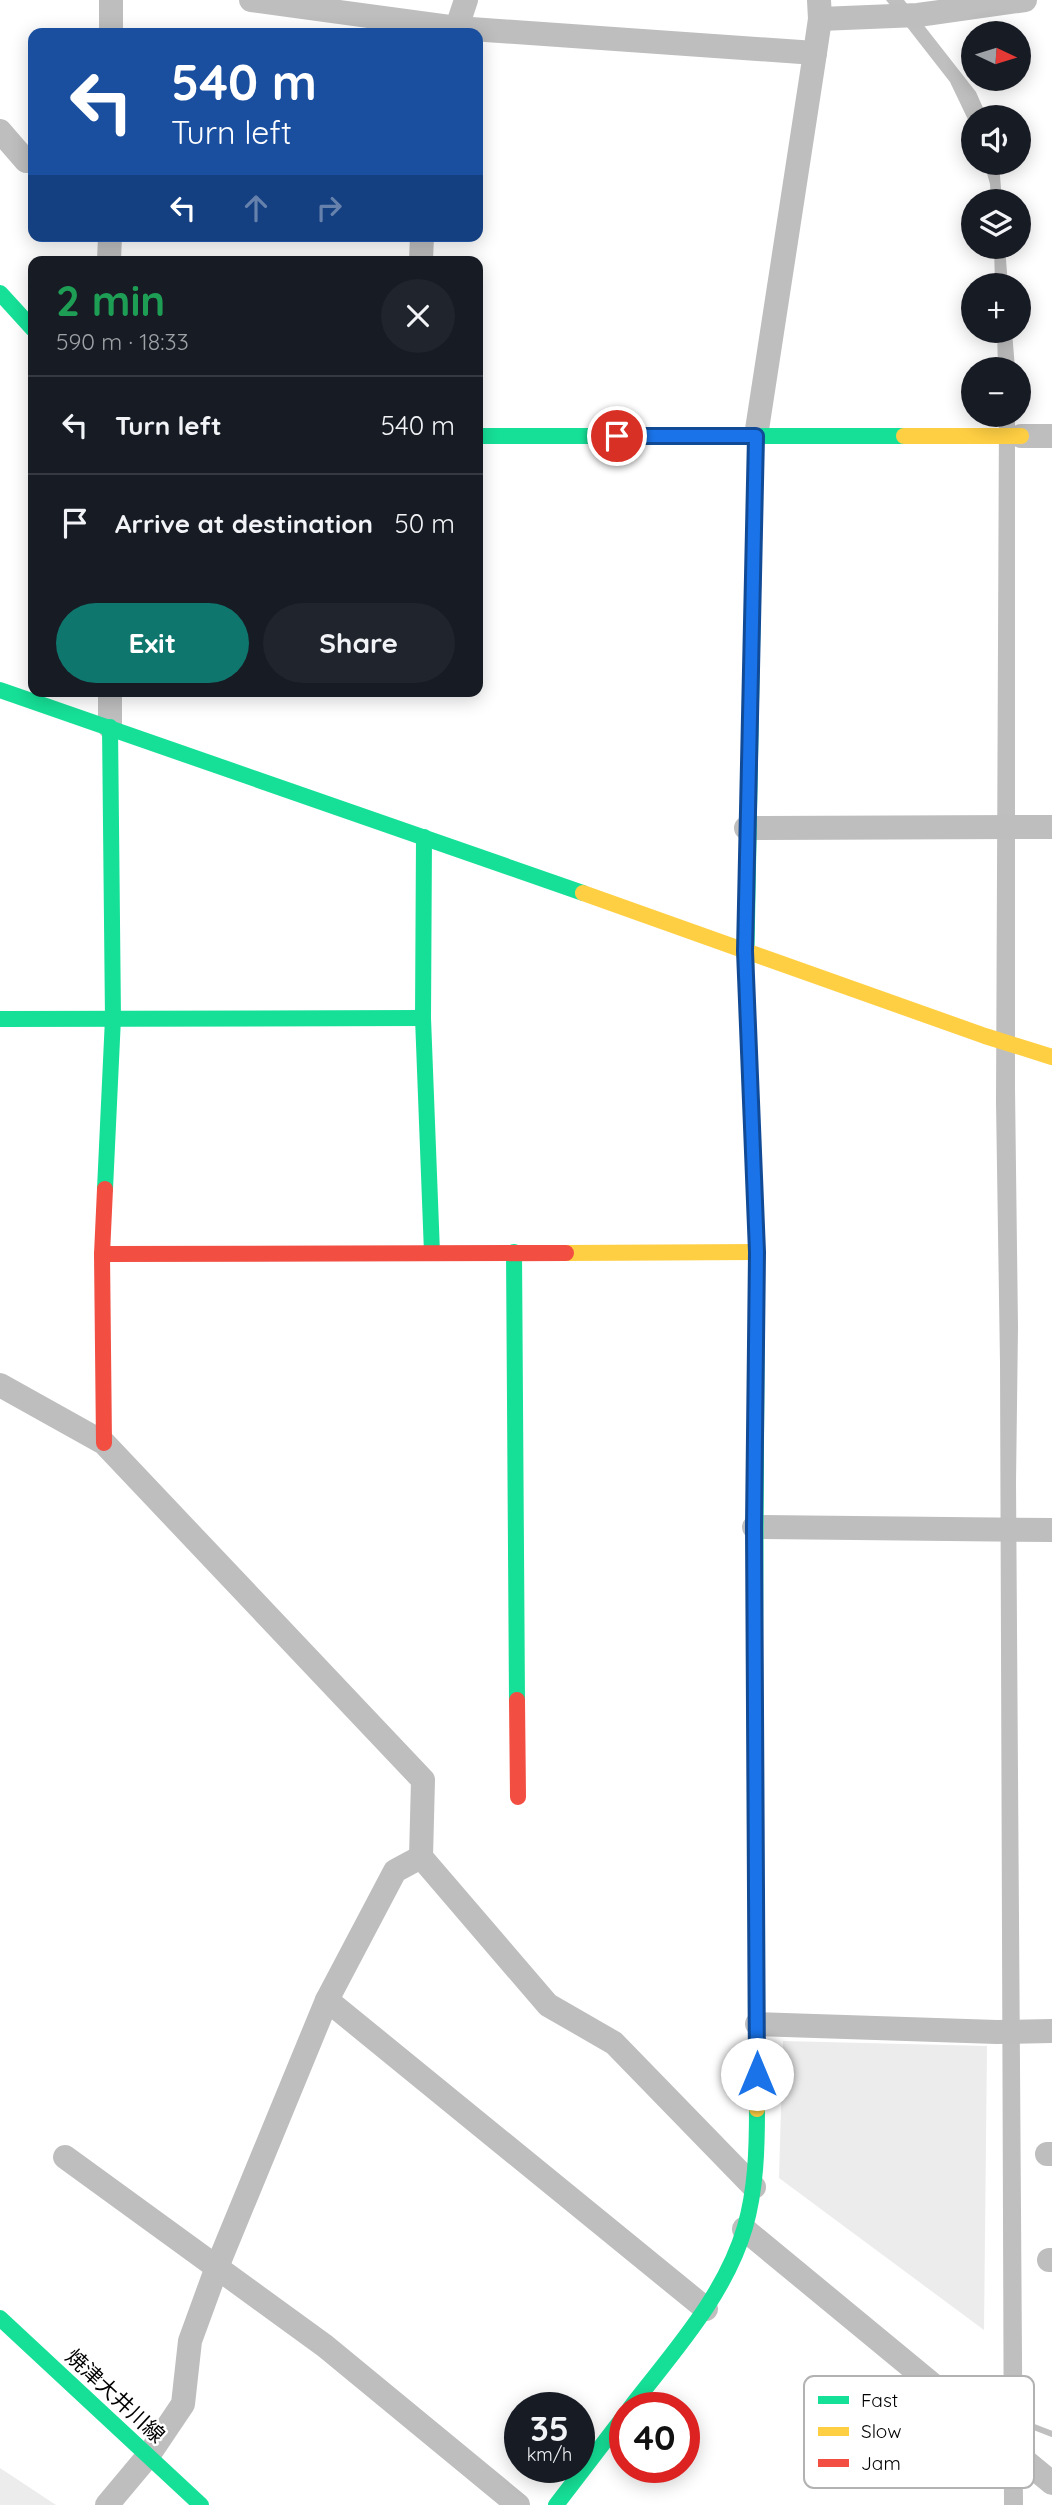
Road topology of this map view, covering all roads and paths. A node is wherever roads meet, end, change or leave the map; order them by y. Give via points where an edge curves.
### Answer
1 (111, 0) edge
2 (251, 0) edge
3 (466, 0) edge
4 (1024, 0) edge
5 (820, 9) edge
6 (111, 28) edge
7 (436, 28) edge
8 (457, 28) edge
9 (483, 33) edge
10 (816, 52) junction
11 (0, 131) edge
12 (28, 161) edge
13 (0, 293) edge
14 (28, 324) edge
15 (483, 436) edge
16 (756, 436) junction
17 (1021, 436) joint
18 (1052, 436) edge
19 (0, 690) edge
20 (110, 697) edge
21 (110, 727) junction
22 (1042, 827) edge
23 (746, 828) junction
24 (424, 837) junction
25 (745, 951) junction
26 (113, 1018) junction
27 (423, 1018) junction
28 (0, 1019) edge
29 (1052, 1058) edge
30 (514, 1252) junction
31 (757, 1252) junction
32 (432, 1253) junction
33 (102, 1254) junction
34 (0, 1385) edge
35 (104, 1443) junction
36 (754, 1527) junction
37 (1052, 1530) edge
38 (518, 1797) dead end
39 (421, 1857) junction
40 (327, 2000) junction
41 (757, 2024) junction
42 (1052, 2031) edge
43 (65, 2157) dead end
44 (754, 2187) junction
45 (744, 2230) junction
46 (217, 2267) junction
47 (706, 2309) junction
48 (0, 2318) edge
49 (923, 2376) edge
50 (642, 2392) edge
51 (609, 2436) edge
52 (148, 2456) junction
53 (1034, 2469) edge
54 (1052, 2483) edge
55 (107, 2505) edge
56 (201, 2505) edge
57 (518, 2505) edge
58 (556, 2505) edge

1 - 6 street
2 - 7 street
3 - 8 street
4 - 5 street via 873,18
5 - 10 street
9 - 10 street
10 - 16 street
11 - 12 street
13 - 14 street
15 - 16 street
16 - 17 street
16 - 23 street
17 - 18 street
19 - 21 street
20 - 21 street
21 - 24 street
21 - 26 street
22 - 23 street
23 - 25 street
24 - 25 street
24 - 27 street
25 - 29 street
25 - 31 street
26 - 27 street
26 - 28 street
26 - 33 street
27 - 32 street
30 - 31 street
30 - 32 street
30 - 38 street
31 - 36 street
32 - 33 street
33 - 35 street
34 - 35 street
35 - 39 street via 423,1780
36 - 37 street
36 - 41 street
39 - 40 street via 395,1871
39 - 44 street via 548,2005 614,2043
40 - 46 street
40 - 47 street
41 - 42 street
41 - 44 street
43 - 46 street
44 - 45 street
45 - 47 street
45 - 49 street
46 - 52 street via 190,2341 183,2404
46 - 57 street via 326,2346
47 - 50 street
48 - 52 street, 焼津大井川線
51 - 58 street
52 - 55 street
52 - 56 street, 焼津大井川線
53 - 54 street

